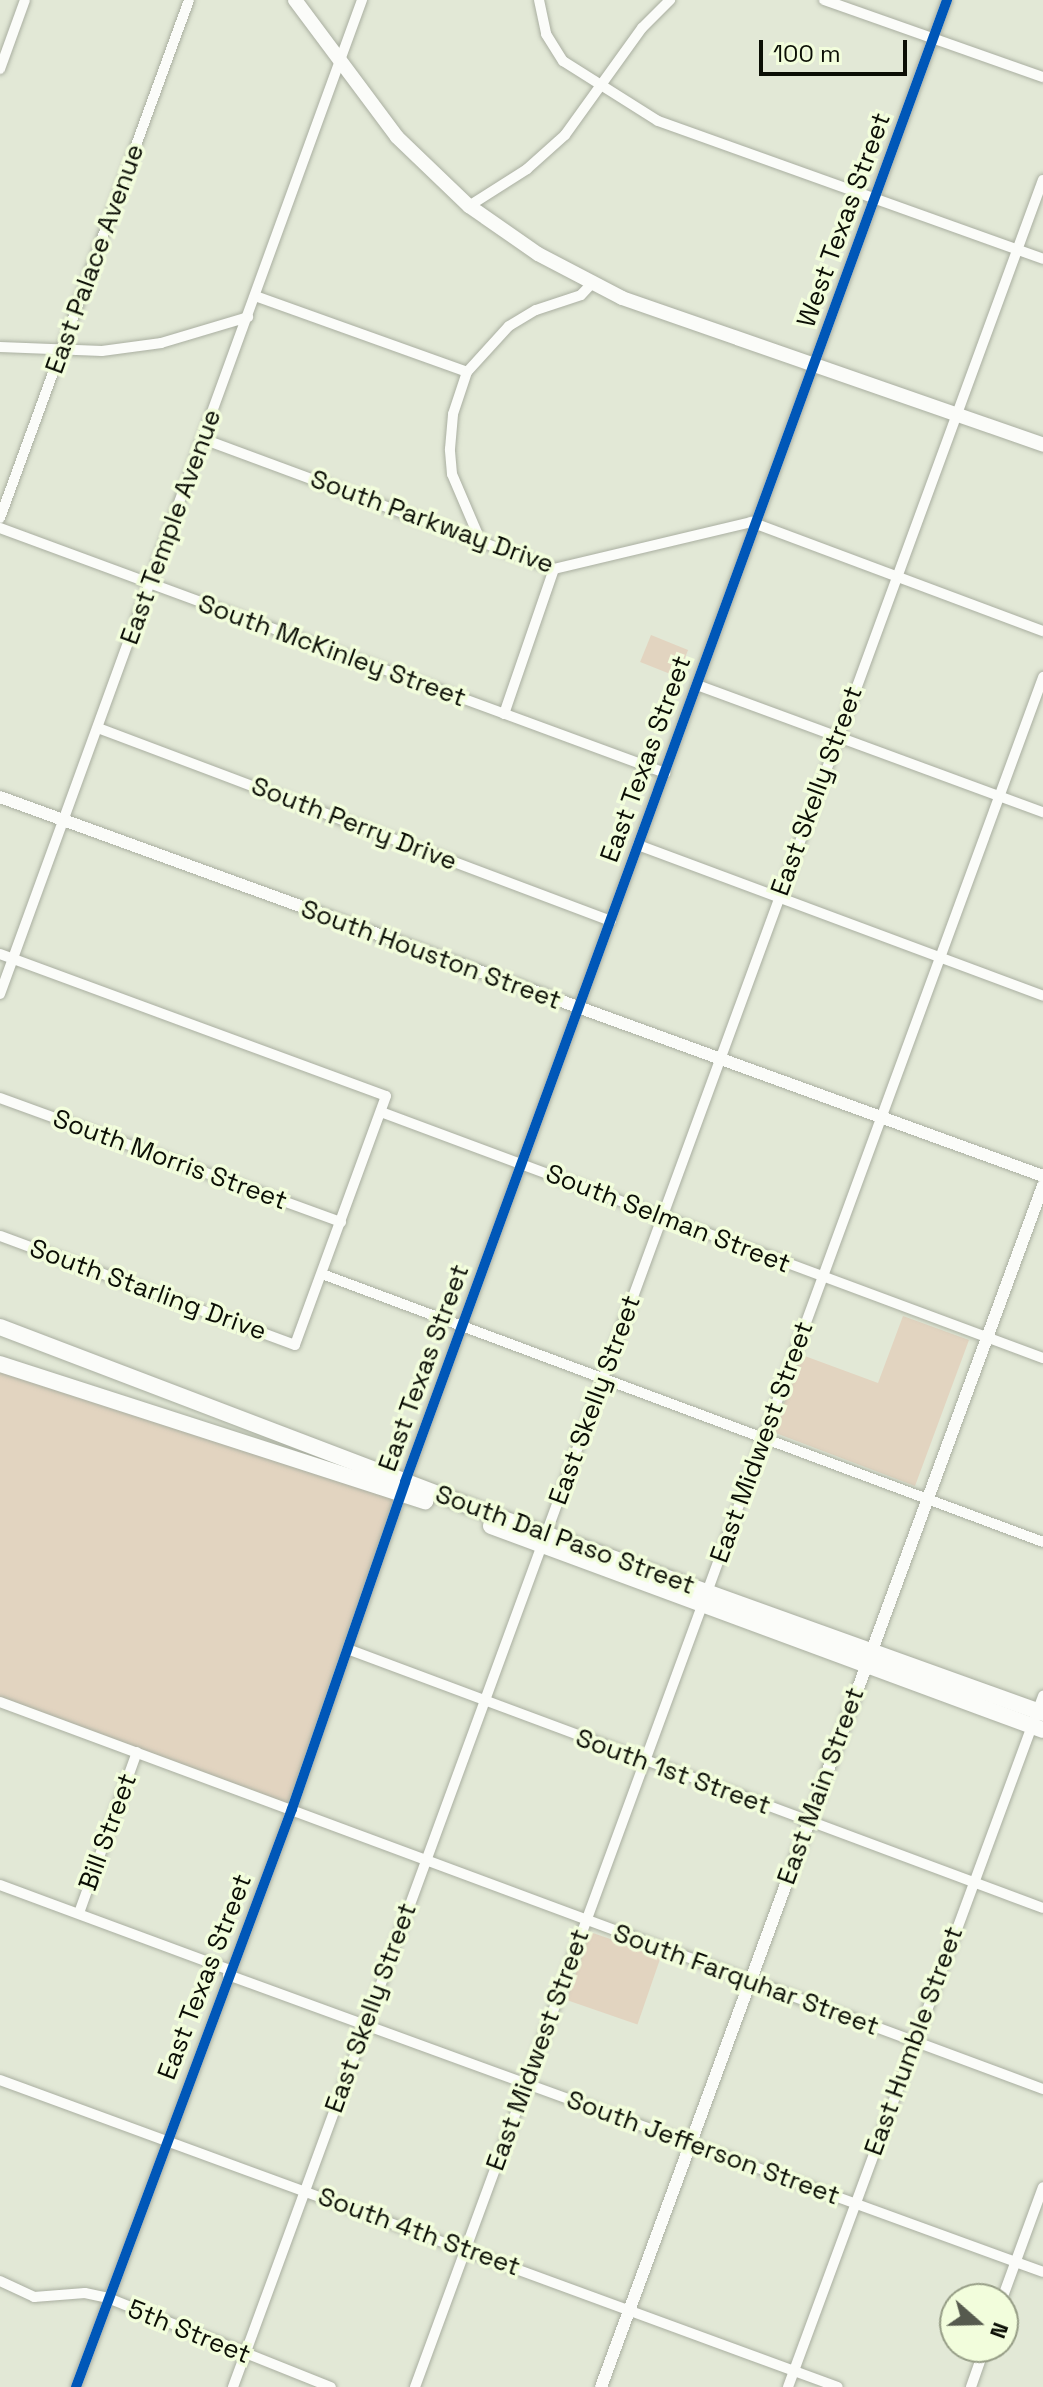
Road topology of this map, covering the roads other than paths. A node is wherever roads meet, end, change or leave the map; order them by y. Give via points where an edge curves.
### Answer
1 (25, 0) edge
2 (189, 0) edge
3 (295, 0) edge
4 (362, 0) edge
5 (539, 0) edge
6 (670, 0) edge
7 (824, 0) edge
8 (947, 0) edge
9 (850, 4) edge
10 (933, 38) junction
11 (341, 60) junction
12 (0, 69) edge
13 (1043, 77) edge
14 (600, 89) junction
15 (1043, 180) edge
16 (874, 202) junction
17 (469, 206) junction
18 (1018, 250) junction
19 (1043, 259) edge
20 (592, 283) junction
21 (255, 296) junction
22 (248, 317) junction
23 (0, 347) edge
24 (61, 352) junction
25 (816, 364) junction
26 (467, 372) junction
27 (958, 413) junction
28 (203, 439) junction
29 (1043, 445) edge
30 (0, 518) edge
31 (756, 523) junction
32 (0, 528) edge
33 (481, 542) junction
34 (554, 569) junction
35 (897, 575) junction
36 (150, 585) junction
37 (1043, 631) edge
38 (1043, 677) edge
39 (697, 685) junction
40 (504, 714) junction
41 (98, 728) junction
42 (837, 737) junction
43 (665, 773) junction
44 (999, 796) junction
45 (0, 797) edge
46 (1043, 812) edge
47 (64, 819) junction
48 (638, 845) junction
49 (778, 897) junction
50 (611, 921) junction
51 (0, 954) edge
52 (940, 957) junction
53 (13, 959) junction
54 (0, 994) edge
55 (1043, 996) edge
56 (579, 1008) junction
57 (719, 1058) junction
58 (0, 1098) edge
59 (381, 1112) junction
60 (882, 1116) junction
61 (522, 1164) junction
62 (1043, 1176) edge
63 (1043, 1186) edge
64 (661, 1217) junction
65 (341, 1222) junction
66 (0, 1236) edge
67 (322, 1274) junction
68 (822, 1276) junction
69 (0, 1327) edge
70 (462, 1327) junction
71 (987, 1339) junction
72 (1043, 1358) edge
73 (0, 1364) edge
74 (604, 1379) junction
75 (763, 1439) junction
76 (404, 1487) junction
77 (927, 1500) junction
78 (545, 1539) junction
79 (1043, 1542) edge
80 (706, 1598) junction
81 (350, 1650) junction
82 (868, 1658) junction
83 (0, 1702) edge
84 (483, 1702) junction
85 (1040, 1715) edge
86 (137, 1752) junction
87 (644, 1761) junction
88 (292, 1809) junction
89 (808, 1822) junction
90 (425, 1861) junction
91 (973, 1882) junction
92 (0, 1885) edge
93 (1043, 1908) edge
94 (79, 1913) junction
95 (585, 1920) junction
96 (229, 1973) junction
97 (750, 1981) junction
98 (364, 2025) junction
99 (914, 2042) junction
100 (0, 2080) edge
101 (525, 2083) junction
102 (1043, 2089) edge
103 (167, 2138) junction
104 (690, 2143) junction
105 (1043, 2187) edge
106 (305, 2189) junction
107 (855, 2203) junction
108 (466, 2248) junction
109 (1016, 2261) junction
110 (1043, 2272) edge
111 (0, 2281) edge
112 (1008, 2283) edge
113 (108, 2298) junction
114 (628, 2312) junction
115 (244, 2356) junction
116 (979, 2363) edge
117 (793, 2371) junction
118 (76, 2387) edge
119 (233, 2387) edge
120 (331, 2387) edge
121 (415, 2387) edge
122 (601, 2387) edge
123 (788, 2387) edge
124 (838, 2387) edge
125 (971, 2387) edge

1 - 12 street
2 - 24 street, East Palace Avenue
3 - 11 main road
4 - 11 street, East Temple Avenue
5 - 14 street via 553,49
6 - 14 street via 642,28
7 - 9 street
8 - 10 street, West Texas Street
9 - 10 street
10 - 13 street
10 - 16 street, West Texas Street
11 - 17 main road via 397,137
11 - 21 street, East Temple Avenue
14 - 16 street via 658,121
14 - 17 street via 541,157
15 - 18 street, East Skelly Street
16 - 18 street
16 - 25 street, West Texas Street
17 - 20 main road via 538,254
18 - 19 street
18 - 27 street, East Skelly Street
20 - 25 main road
20 - 26 street via 581,295 536,310 509,326
21 - 22 street, East Temple Avenue
21 - 26 street
22 - 24 street via 161,343
22 - 28 street, East Temple Avenue
23 - 24 street
24 - 30 street, East Palace Avenue
25 - 27 main road
25 - 31 street, East Texas Street
26 - 33 street via 453,414 452,474
27 - 29 main road
27 - 35 street, East Skelly Street
28 - 33 street, South Parkway Drive
28 - 36 street, East Temple Avenue
31 - 34 street, South Parkway Drive
31 - 35 street
31 - 39 street, East Texas Street
32 - 36 street, South McKinley Street
33 - 34 street, South Parkway Drive
34 - 40 street
35 - 37 street
35 - 42 street, East Skelly Street
36 - 40 street, South McKinley Street
36 - 41 street, East Temple Avenue
38 - 44 street, East Midwest Street
39 - 42 street
39 - 43 street, East Texas Street
40 - 43 street, South McKinley Street
41 - 47 street, East Temple Avenue
41 - 50 street, South Perry Drive
42 - 44 street
42 - 49 street, East Skelly Street
43 - 48 street, East Texas Street
44 - 46 street
44 - 52 street, East Midwest Street
45 - 47 street, South Houston Street
47 - 53 street, East Temple Avenue
47 - 56 street, South Houston Street
48 - 49 street
48 - 50 street, East Texas Street
49 - 52 street
49 - 57 street, East Skelly Street
50 - 56 street, East Texas Street
51 - 53 street
52 - 55 street
52 - 60 street, East Midwest Street
53 - 54 street, East Temple Avenue
53 - 59 street via 386,1096
56 - 57 street, South Houston Street
56 - 61 street, East Texas Street
57 - 60 street, South Houston Street
57 - 64 street, East Skelly Street
58 - 65 street, South Morris Street
59 - 61 street, South Selman Street
59 - 65 street
60 - 62 street, South Houston Street
60 - 68 street, East Midwest Street
61 - 64 street, South Selman Street
61 - 70 street, East Texas Street
63 - 71 street, East Main Street
64 - 68 street, South Selman Street
64 - 74 street, East Skelly Street
65 - 67 street
66 - 67 street, South Starling Drive via 295,1345
67 - 70 street
68 - 71 street, South Selman Street
68 - 75 street, East Midwest Street
69 - 76 main road, South Dal Paso Street
70 - 74 street
70 - 76 street, East Texas Street
71 - 72 street, South Selman Street
71 - 77 street, East Main Street
73 - 76 main road, South Dal Paso Street
74 - 75 street
74 - 78 street, East Skelly Street
75 - 77 street
75 - 80 street, East Midwest Street
76 - 78 main road, South Dal Paso Street
76 - 81 street, East Texas Street
77 - 79 street
77 - 82 street, East Main Street
78 - 80 main road, South Dal Paso Street
78 - 84 street, East Skelly Street
80 - 82 main road, South Dal Paso Street
80 - 87 street, East Midwest Street
81 - 84 street, South 1st Street
81 - 88 street, East Texas Street
82 - 85 main road, South Dal Paso Street
82 - 89 street, East Main Street
83 - 86 street, South Farquhar Street
84 - 87 street, South 1st Street
84 - 90 street, East Skelly Street
85 - 91 street, East Humble Street
86 - 88 street, South Farquhar Street
86 - 94 street, Bill Street
87 - 89 street, South 1st Street
87 - 95 street, East Midwest Street
88 - 90 street, South Farquhar Street
88 - 96 street, East Texas Street
89 - 91 street, South 1st Street
89 - 97 street, East Main Street
90 - 95 street, South Farquhar Street
90 - 98 street, East Skelly Street
91 - 93 street, South 1st Street
91 - 99 street, East Humble Street
92 - 94 street, South Jefferson Street
94 - 96 street, South Jefferson Street
95 - 97 street, South Farquhar Street
95 - 101 street, East Midwest Street
96 - 98 street, South Jefferson Street
96 - 103 street, East Texas Street
97 - 99 street, South Farquhar Street
97 - 104 street, East Main Street
98 - 101 street, South Jefferson Street
98 - 106 street, East Skelly Street
99 - 102 street, South Farquhar Street
99 - 107 street, East Humble Street
100 - 103 street, South 4th Street
101 - 104 street, South Jefferson Street
101 - 108 street, East Midwest Street
103 - 106 street, South 4th Street
103 - 113 street, East Texas Street
104 - 107 street, South Jefferson Street
104 - 114 street, East Main Street
105 - 109 street
106 - 108 street, South 4th Street
106 - 115 street, East Skelly Street
107 - 109 street, South Jefferson Street
107 - 117 street, East Humble Street
108 - 114 street, South 4th Street
108 - 121 street, East Midwest Street
109 - 110 street, South Jefferson Street
109 - 112 street
111 - 113 street, 5th Street via 34,2297 85,2293
113 - 115 street, 5th Street
113 - 118 street, East Texas Street
114 - 117 street, South 4th Street
114 - 122 street, East Main Street
115 - 119 street, East Skelly Street
115 - 120 street, 5th Street
116 - 125 street
117 - 123 street, East Humble Street
117 - 124 street, South 4th Street

